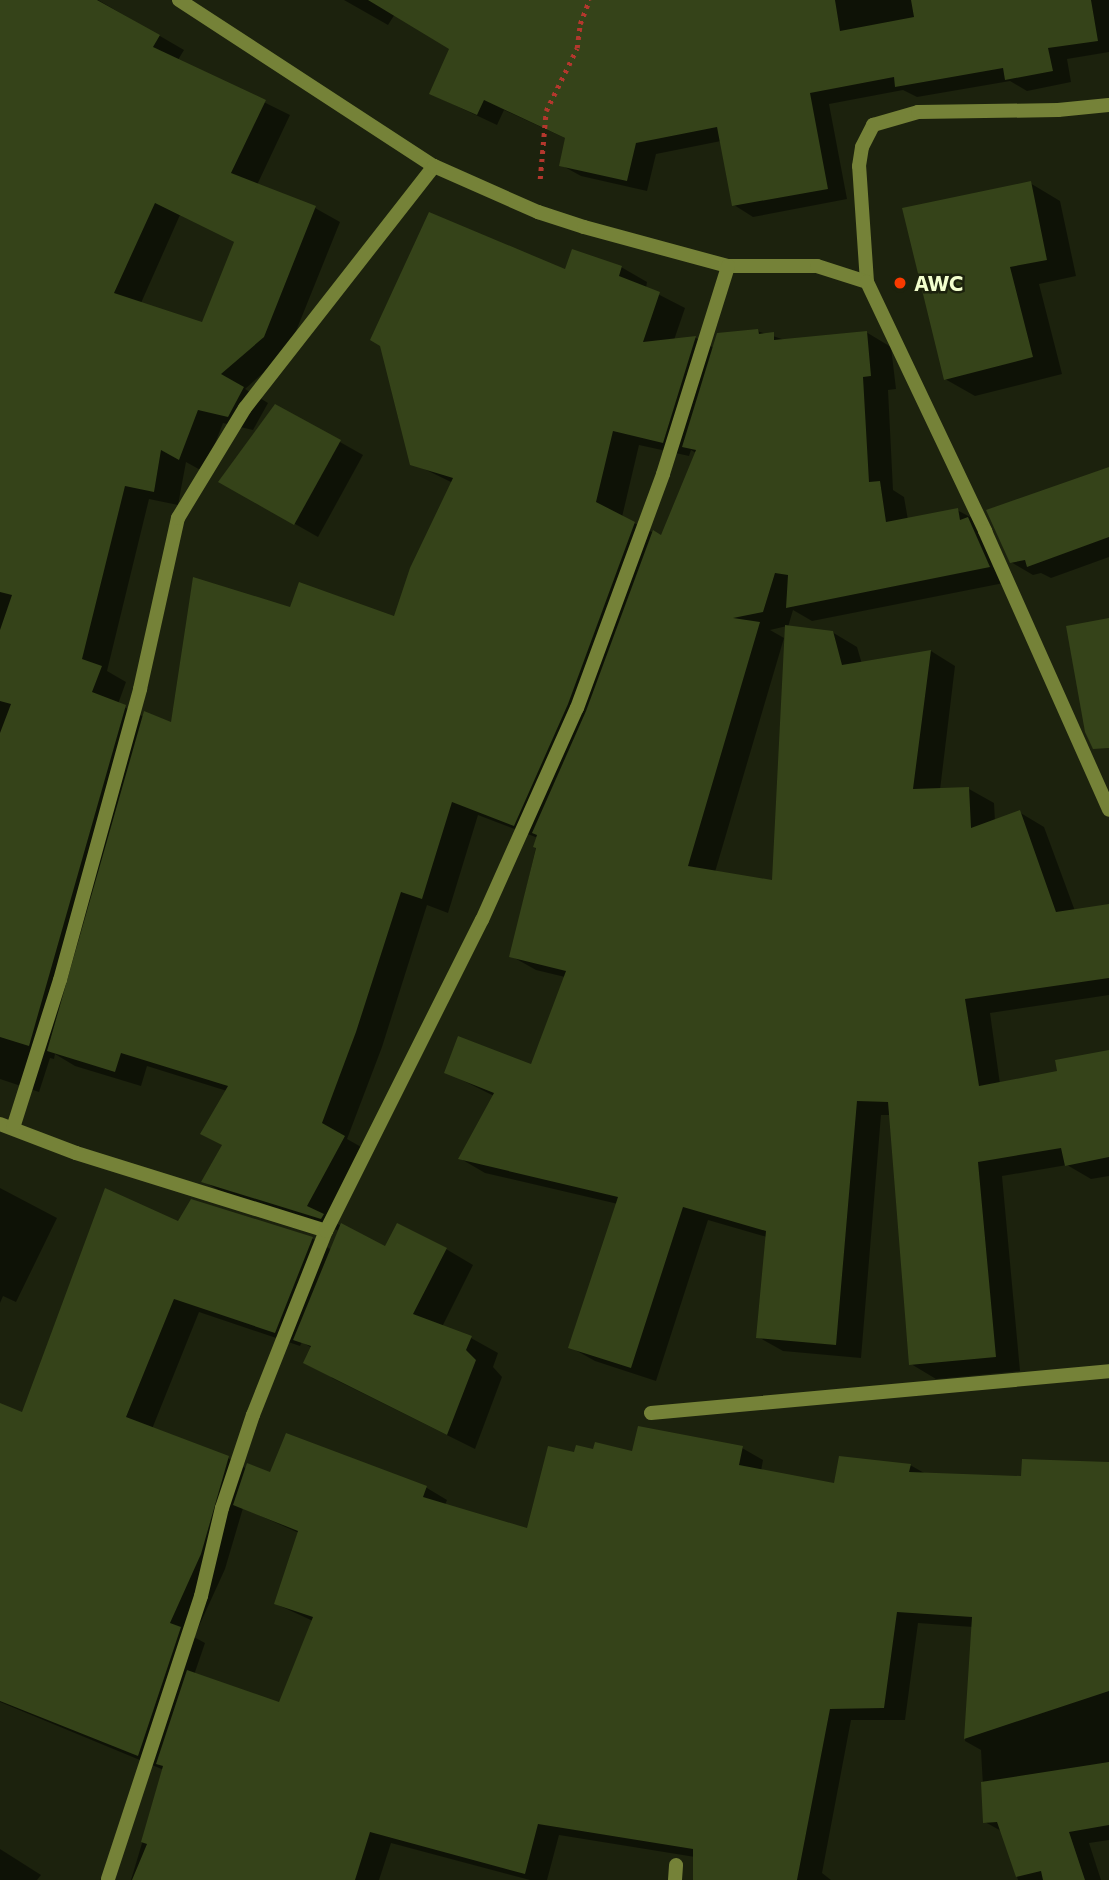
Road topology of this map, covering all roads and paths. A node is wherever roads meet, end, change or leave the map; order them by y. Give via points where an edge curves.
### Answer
1 (180, 0) edge
2 (589, 0) edge
3 (1109, 105) edge
4 (435, 166) junction
5 (538, 212) junction
6 (728, 266) junction
7 (867, 282) junction
8 (1109, 810) edge
9 (7, 1126) edge
10 (326, 1231) junction
11 (1109, 1371) edge
12 (651, 1413) dead end
13 (676, 1865) dead end
14 (108, 1879) edge
15 (675, 1880) edge

1 - 4 street
2 - 5 path via 577,48 546,111
3 - 7 street via 918,112 873,125 859,166
4 - 5 street
4 - 9 street via 245,408 178,518 140,689 60,980
5 - 6 street
6 - 7 street via 817,266
6 - 10 street via 663,474 577,708 482,920
7 - 8 street via 985,530
9 - 10 street via 76,1153
10 - 14 street via 253,1415 222,1508 201,1596
11 - 12 street
13 - 15 street

